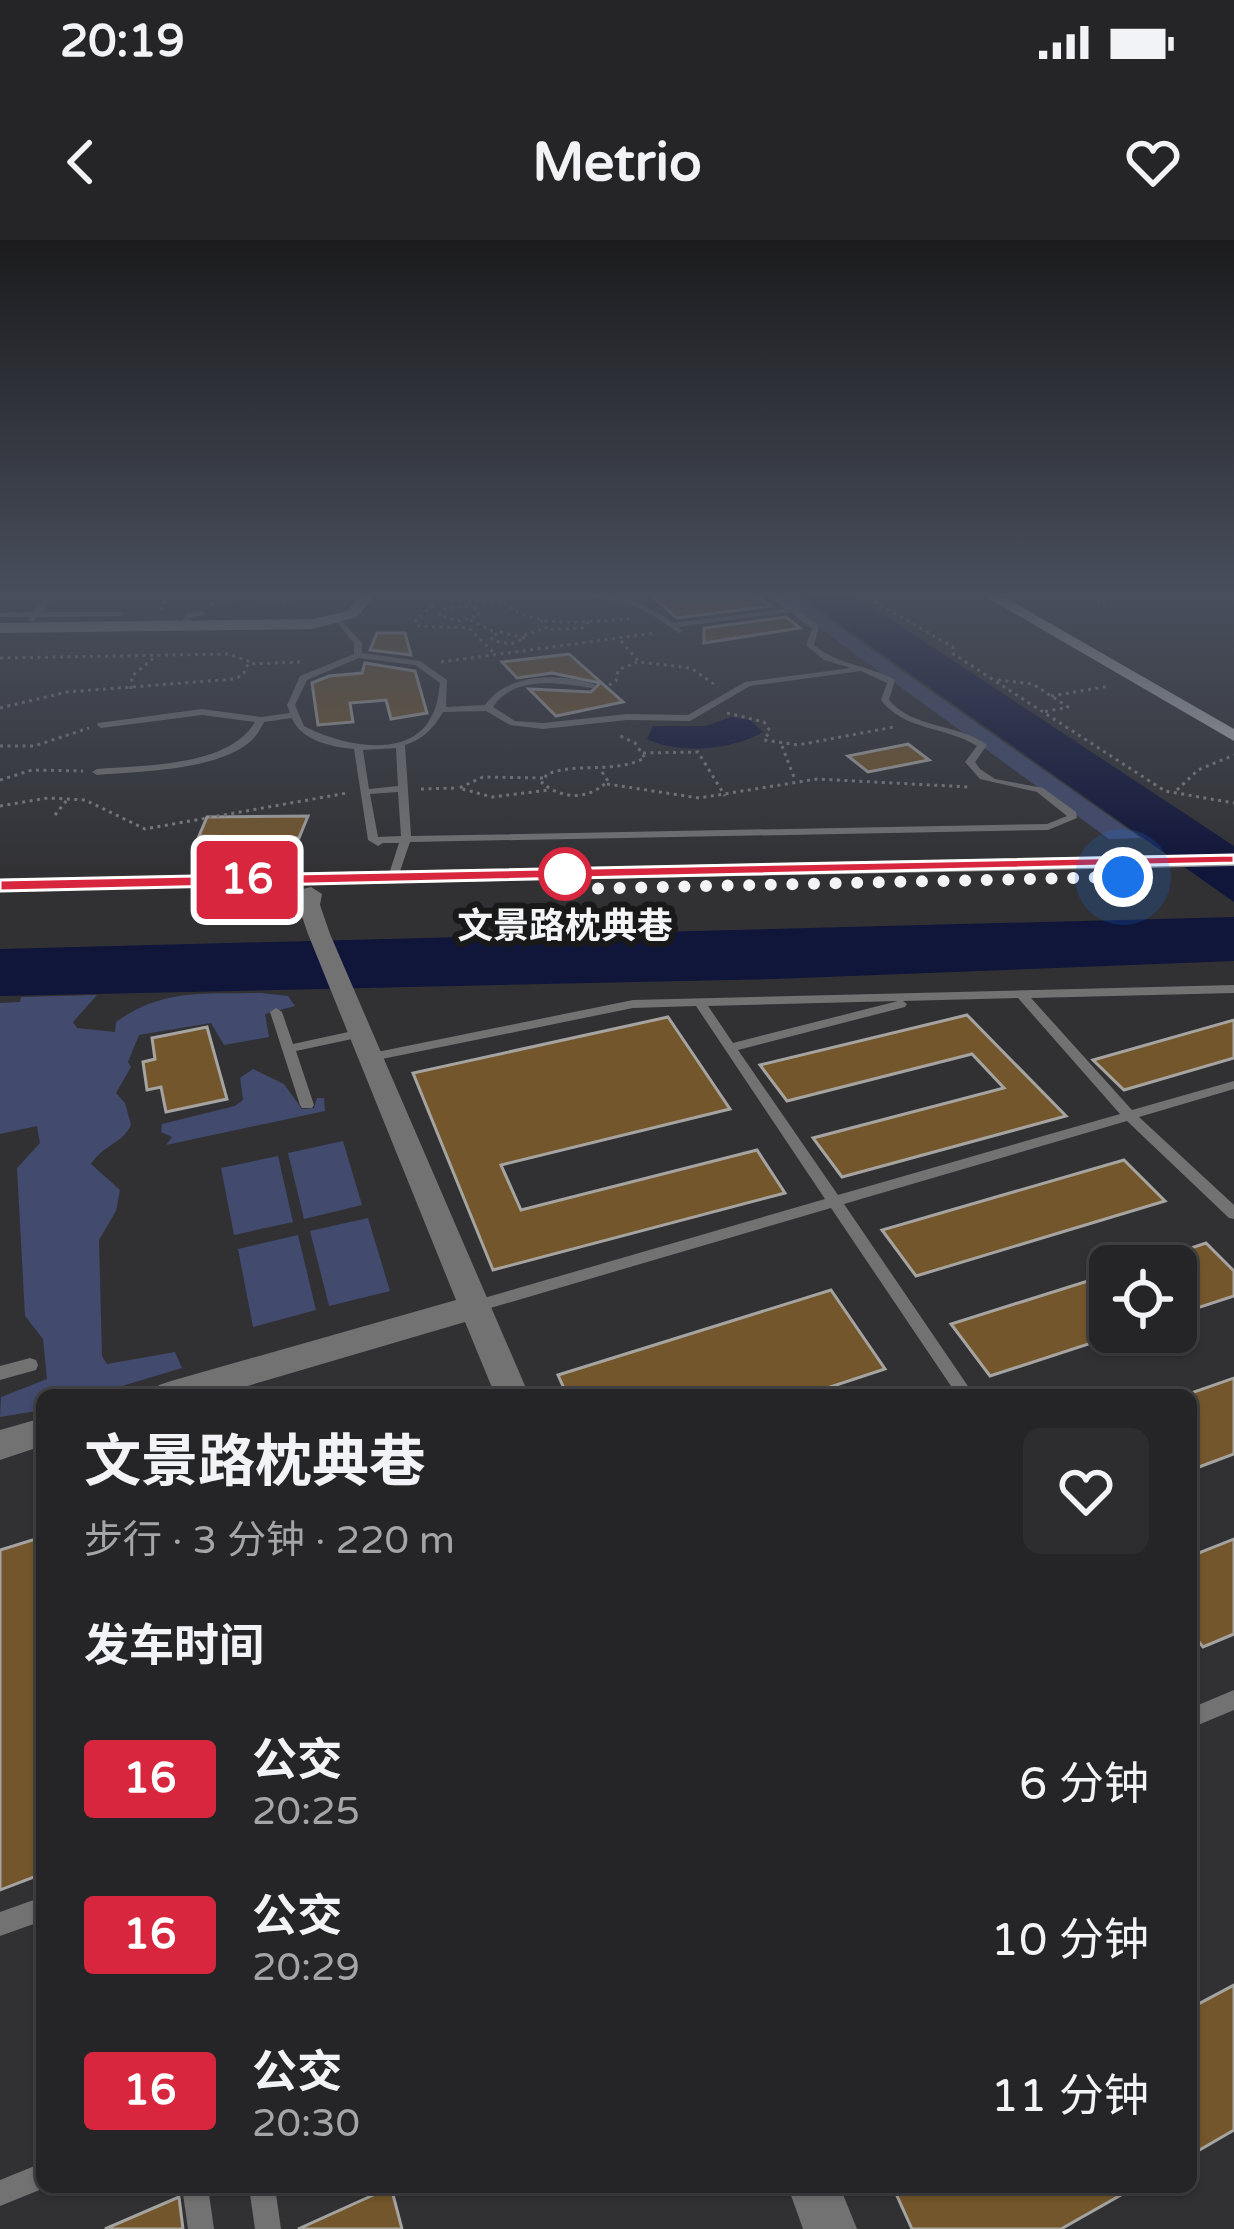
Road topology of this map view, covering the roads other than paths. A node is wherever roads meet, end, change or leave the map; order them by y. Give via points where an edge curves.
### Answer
1 (296, 687) edge
2 (444, 687) edge
3 (512, 687) edge
4 (743, 687) edge
5 (890, 687) edge
6 (1149, 687) edge
7 (1186, 687) edge
8 (488, 708) junction
9 (438, 710) junction
10 (1234, 714) edge
11 (293, 716) junction
12 (261, 720) junction
13 (101, 725) road end
14 (1234, 736) edge
15 (400, 745) junction
16 (358, 748) junction
17 (98, 772) road end
18 (403, 789) junction
19 (365, 791) junction
20 (406, 838) junction
21 (374, 840) junction
22 (1234, 860) edge
23 (395, 867) junction
24 (1164, 869) junction
25 (1234, 875) edge
26 (0, 886) edge
27 (311, 894) junction
28 (0, 899) edge
29 (1234, 989) edge
30 (1022, 995) junction
31 (928, 997) junction
32 (699, 1002) junction
33 (276, 1012) dead end
34 (367, 1045) junction
35 (730, 1048) junction
36 (289, 1049) junction
37 (1234, 1085) edge
38 (307, 1105) dead end
39 (1130, 1116) junction
40 (836, 1202) junction
41 (1234, 1214) edge
42 (477, 1306) junction
43 (30, 1365) dead end
44 (0, 1373) edge
45 (192, 1389) edge
46 (510, 1389) edge
47 (956, 1389) edge
48 (36, 1434) edge
49 (0, 1444) edge
50 (1234, 1700) edge
51 (1197, 1715) edge
52 (36, 1911) edge
53 (0, 1924) edge
54 (36, 2178) edge
55 (0, 2193) edge
56 (197, 2193) edge
57 (263, 2193) edge
58 (816, 2193) edge
59 (200, 2229) edge
60 (268, 2229) edge
61 (830, 2229) edge

1 - 11 lane
2 - 9 lane
3 - 8 lane
4 - 8 lane via 690,718 513,723
5 - 20 lane via 889,708 982,745 970,762 978,775 1039,790 1072,818 1048,827
6 - 14 main road
7 - 10 main road
8 - 9 lane
9 - 15 lane via 425,733
11 - 12 lane
11 - 16 lane via 314,738
12 - 13 lane via 202,712
12 - 17 lane via 248,740 213,756
15 - 16 lane
15 - 18 lane
16 - 19 lane
18 - 19 lane
18 - 20 lane
19 - 21 lane
20 - 21 lane
20 - 23 lane
21 - 23 lane
22 - 24 main road
23 - 24 main road
23 - 26 main road
24 - 25 main road
24 - 27 main road
27 - 28 main road
27 - 34 street via 319,934
29 - 30 lane
30 - 31 lane
30 - 39 lane
31 - 32 lane
31 - 35 lane
32 - 34 lane via 633,1004
32 - 35 lane
33 - 36 lane
34 - 36 lane
34 - 42 street
35 - 40 lane
36 - 38 lane
37 - 39 lane
39 - 40 lane
39 - 41 lane
40 - 42 lane
40 - 47 lane
42 - 45 street
42 - 46 street
43 - 44 lane
48 - 49 street
50 - 51 lane
52 - 53 lane
54 - 55 lane
56 - 59 lane
57 - 60 lane
58 - 61 street

